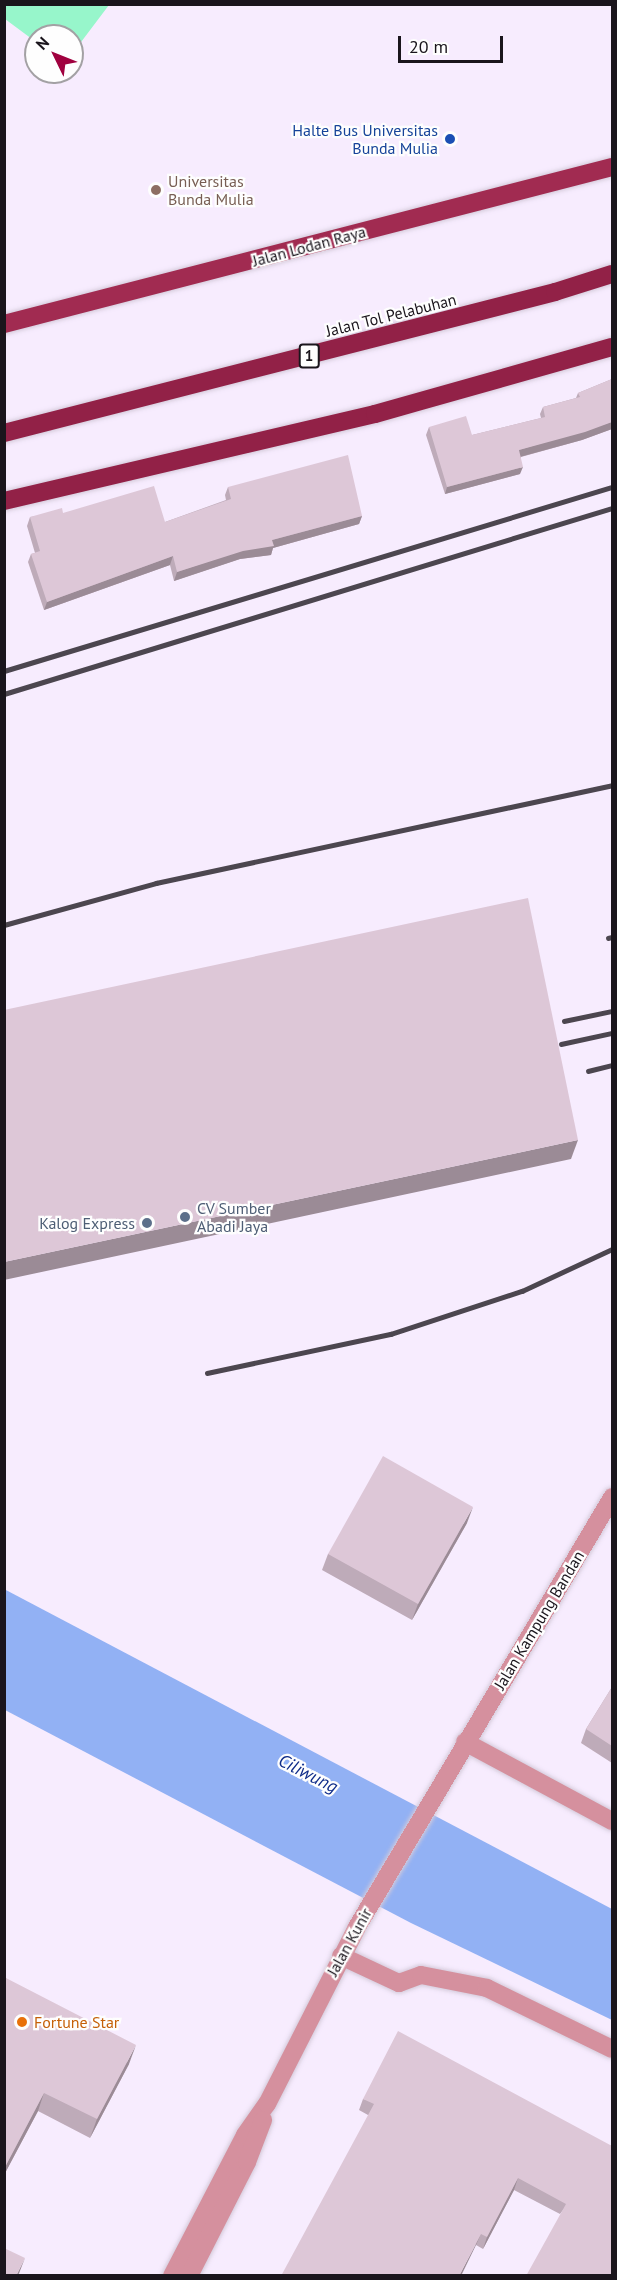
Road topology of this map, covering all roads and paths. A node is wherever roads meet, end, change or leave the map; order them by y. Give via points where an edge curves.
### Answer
1 (612, 167) edge
2 (612, 274) edge
3 (4, 324) edge
4 (612, 347) edge
5 (4, 433) edge
6 (4, 501) edge
7 (612, 1497) edge
8 (465, 1742) junction
9 (440, 1784) joint
10 (612, 1821) edge
11 (341, 1956) junction
12 (612, 2049) edge
13 (267, 2104) junction
14 (172, 2276) edge
15 (189, 2276) edge

1 - 3 highway, Jalan Lodan Raya
2 - 5 highway, Jalan Tol Pelabuhan / 1
4 - 6 highway via 375,414
7 - 8 street, Jalan Kampung Bandan
8 - 9 street, Jalan Kampung Bandan
8 - 10 street
9 - 11 street, Jalan Kunir
11 - 12 street via 399,1983 421,1976 487,1988
11 - 13 street, Jalan Kunir
13 - 14 street, Jalan Kunir via 245,2135
13 - 15 street, Jalan Kunir via 247,2162

